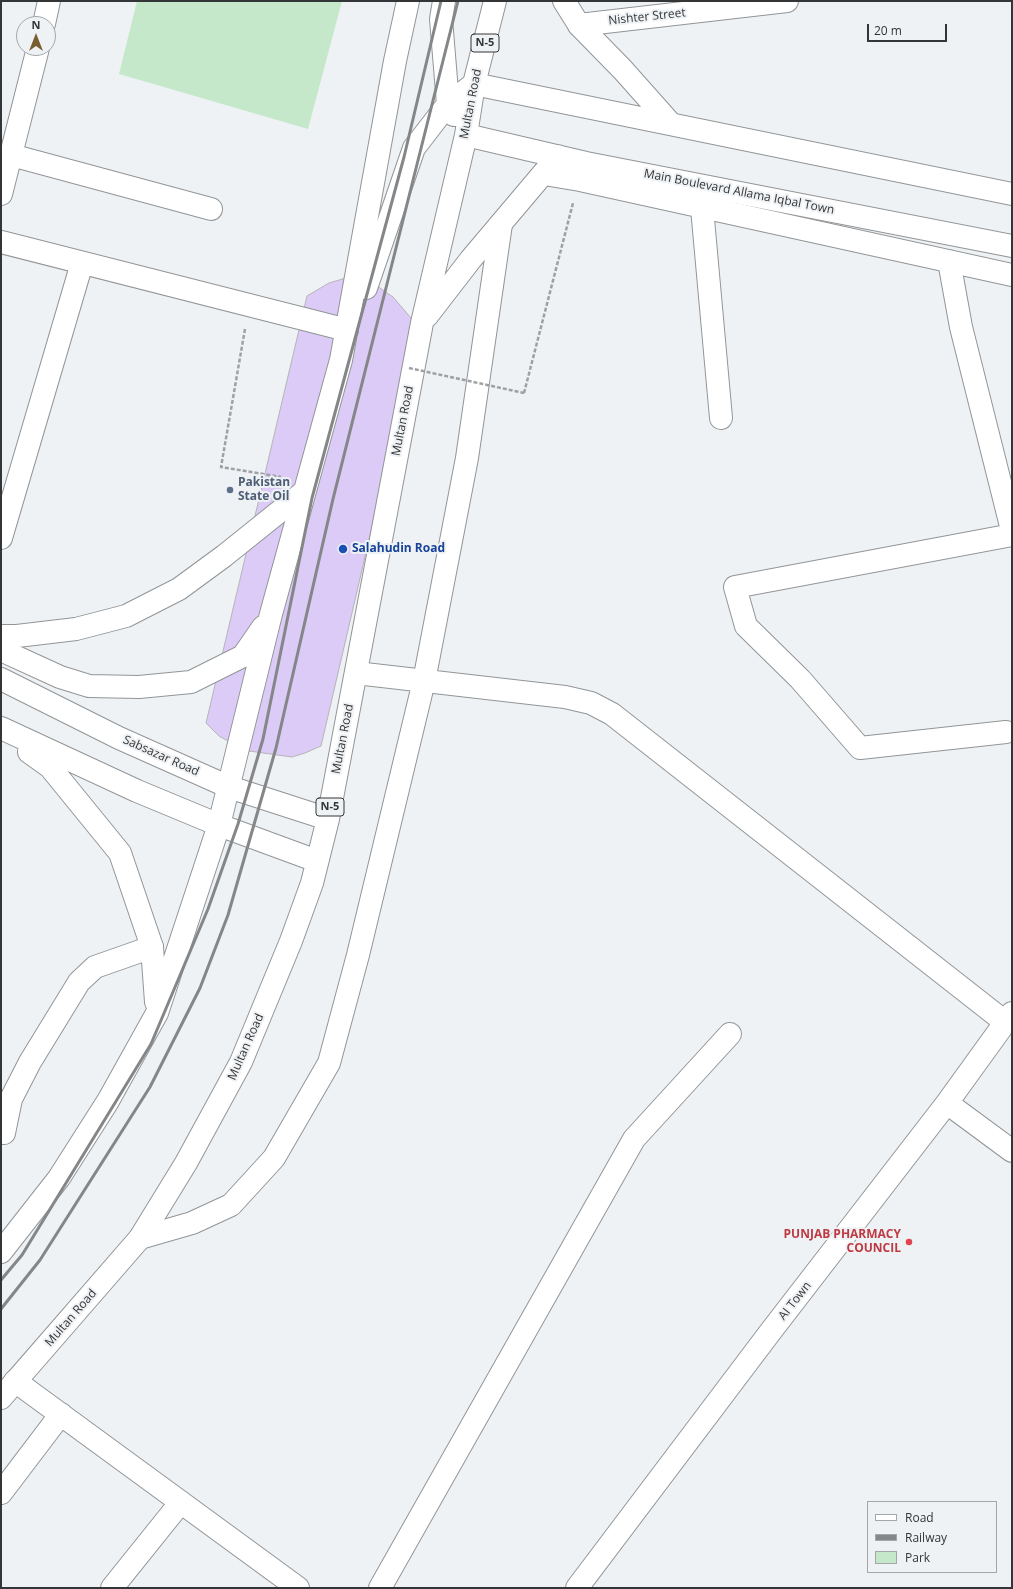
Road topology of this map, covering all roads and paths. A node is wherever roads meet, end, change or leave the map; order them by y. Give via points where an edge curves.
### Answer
1 (49, 1) edge
2 (408, 1) edge
3 (444, 1) edge
4 (495, 1) edge
5 (564, 1) edge
6 (787, 1) edge
7 (46, 16) edge
8 (579, 25) junction
9 (36, 56) edge
10 (474, 84) junction
11 (448, 104) junction
12 (671, 124) junction
13 (466, 135) junction
14 (11, 155) junction
15 (558, 156) junction
16 (544, 174) junction
17 (580, 180) junction
18 (1, 194) edge
19 (1012, 194) edge
20 (702, 208) junction
21 (212, 209) dead end
22 (501, 224) junction
23 (1, 242) edge
24 (1012, 246) edge
25 (949, 261) junction
26 (82, 263) junction
27 (1012, 275) edge
28 (422, 322) junction
29 (246, 329) dead end
30 (347, 330) junction
31 (341, 360) junction
32 (409, 368) dead end
33 (721, 418) dead end
34 (307, 486) junction
35 (1012, 530) edge
36 (1012, 535) edge
37 (1, 538) edge
38 (271, 614) junction
39 (1, 636) edge
40 (1, 650) edge
41 (356, 673) junction
42 (1, 679) edge
43 (424, 681) junction
44 (1, 728) edge
45 (1, 732) edge
46 (1006, 732) dead end
47 (229, 787) junction
48 (328, 819) junction
49 (219, 825) junction
50 (317, 861) junction
51 (152, 947) junction
52 (157, 1013) junction
53 (1009, 1018) edge
54 (730, 1034) dead end
55 (947, 1103) junction
56 (4, 1133) dead end
57 (1012, 1151) edge
58 (140, 1238) junction
59 (1, 1252) edge
60 (16, 1381) junction
61 (1, 1398) edge
62 (61, 1414) junction
63 (1, 1493) edge
64 (181, 1502) junction
65 (273, 1581) edge
66 (112, 1588) edge
67 (298, 1588) edge
68 (380, 1588) edge
69 (577, 1588) edge

1 - 7 street
2 - 30 street
3 - 11 street via 441,19
4 - 10 street, Multan Road / N-5
5 - 8 street
6 - 8 street, Nishter Street
8 - 12 street
9 - 14 street
10 - 11 street
10 - 12 street
10 - 13 street, Multan Road / N-5
11 - 13 street
11 - 31 street via 414,148
12 - 19 street
13 - 15 street, Main Boulevard Allama Iqbal Town
13 - 28 street, Multan Road / N-5
14 - 18 street
14 - 21 street
15 - 16 street
15 - 24 street, Main Boulevard Allama Iqbal Town
16 - 17 street
16 - 22 street
17 - 20 street
17 - 32 path, bridge via 524,393
20 - 25 street
20 - 33 street
22 - 28 street
22 - 43 street via 468,458
23 - 26 street
25 - 27 street
25 - 35 street via 962,327
26 - 30 street
26 - 37 street
28 - 41 street, Multan Road / N-5
29 - 34 path via 221,467
30 - 31 street
31 - 34 street
34 - 38 street
34 - 39 street via 224,556 179,589 126,616 76,629
36 - 46 street via 735,587 746,626 800,679 860,748
38 - 40 street via 243,656 191,682 138,687 89,686 60,677
38 - 47 street
41 - 43 street
41 - 48 street, Multan Road / N-5
42 - 47 street, Sabsazar Road via 119,738
43 - 53 street via 565,697 591,702 612,714
43 - 58 street via 329,1063 274,1158 231,1205 192,1224
44 - 49 street via 130,788
45 - 51 street via 50,767 120,853
47 - 48 street, Sabsazar Road
47 - 49 street
48 - 50 street, Multan Road / N-5
49 - 50 street
49 - 52 street
50 - 58 street, Multan Road / N-5 via 312,883 291,941 241,1062 186,1163
51 - 52 street
51 - 56 street via 95,967 79,982 10,1099
52 - 59 street via 108,1101 59,1178
53 - 55 street, AI Town
54 - 68 street via 634,1139
55 - 57 street
55 - 69 street, AI Town
58 - 60 street, Multan Road / N-5
60 - 61 street, Multan Road / N-5
60 - 62 street
62 - 63 street
62 - 64 street
64 - 65 street
64 - 66 street
65 - 67 street

